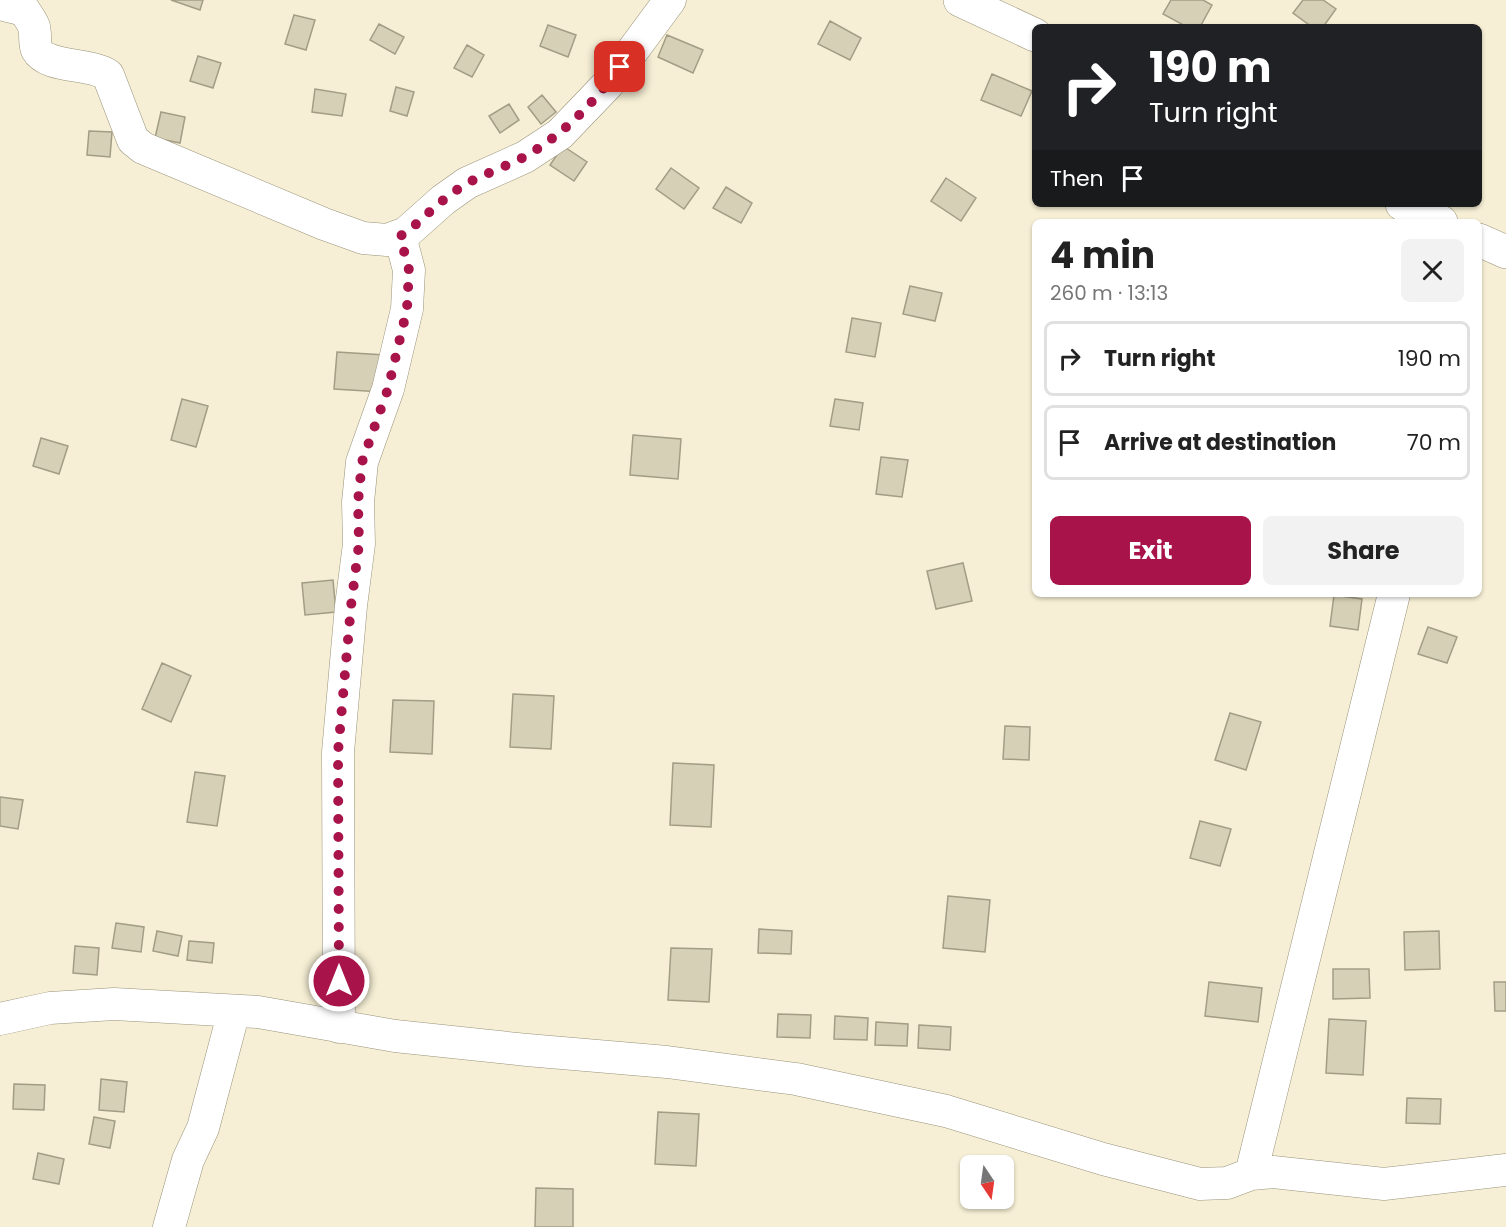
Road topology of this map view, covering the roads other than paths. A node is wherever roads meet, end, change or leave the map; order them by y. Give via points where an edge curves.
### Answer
1 (670, 0) edge
2 (960, 0) edge
3 (0, 4) edge
4 (1032, 34) edge
5 (1408, 207) edge
6 (1434, 219) edge
7 (400, 236) junction
8 (1482, 241) edge
9 (1506, 252) edge
10 (1393, 597) edge
11 (234, 1011) junction
12 (0, 1019) edge
13 (339, 1027) junction
14 (1506, 1170) edge
15 (1251, 1174) junction
16 (169, 1227) edge

1 - 7 street via 608,84 560,134 525,156 467,183
2 - 4 street
3 - 7 street via 24,10 34,27 37,49 44,57 99,69 108,75 133,140 143,148 363,238 387,240
5 - 6 street
7 - 13 street via 409,270 407,309 388,389 362,462 359,544 338,752
8 - 9 street
10 - 15 street
11 - 12 street via 114,1004 50,1008
11 - 13 street
11 - 16 street via 203,1128 188,1160
13 - 15 street via 796,1078 946,1111 1200,1184 1227,1183
14 - 15 street via 1384,1184 1273,1172

